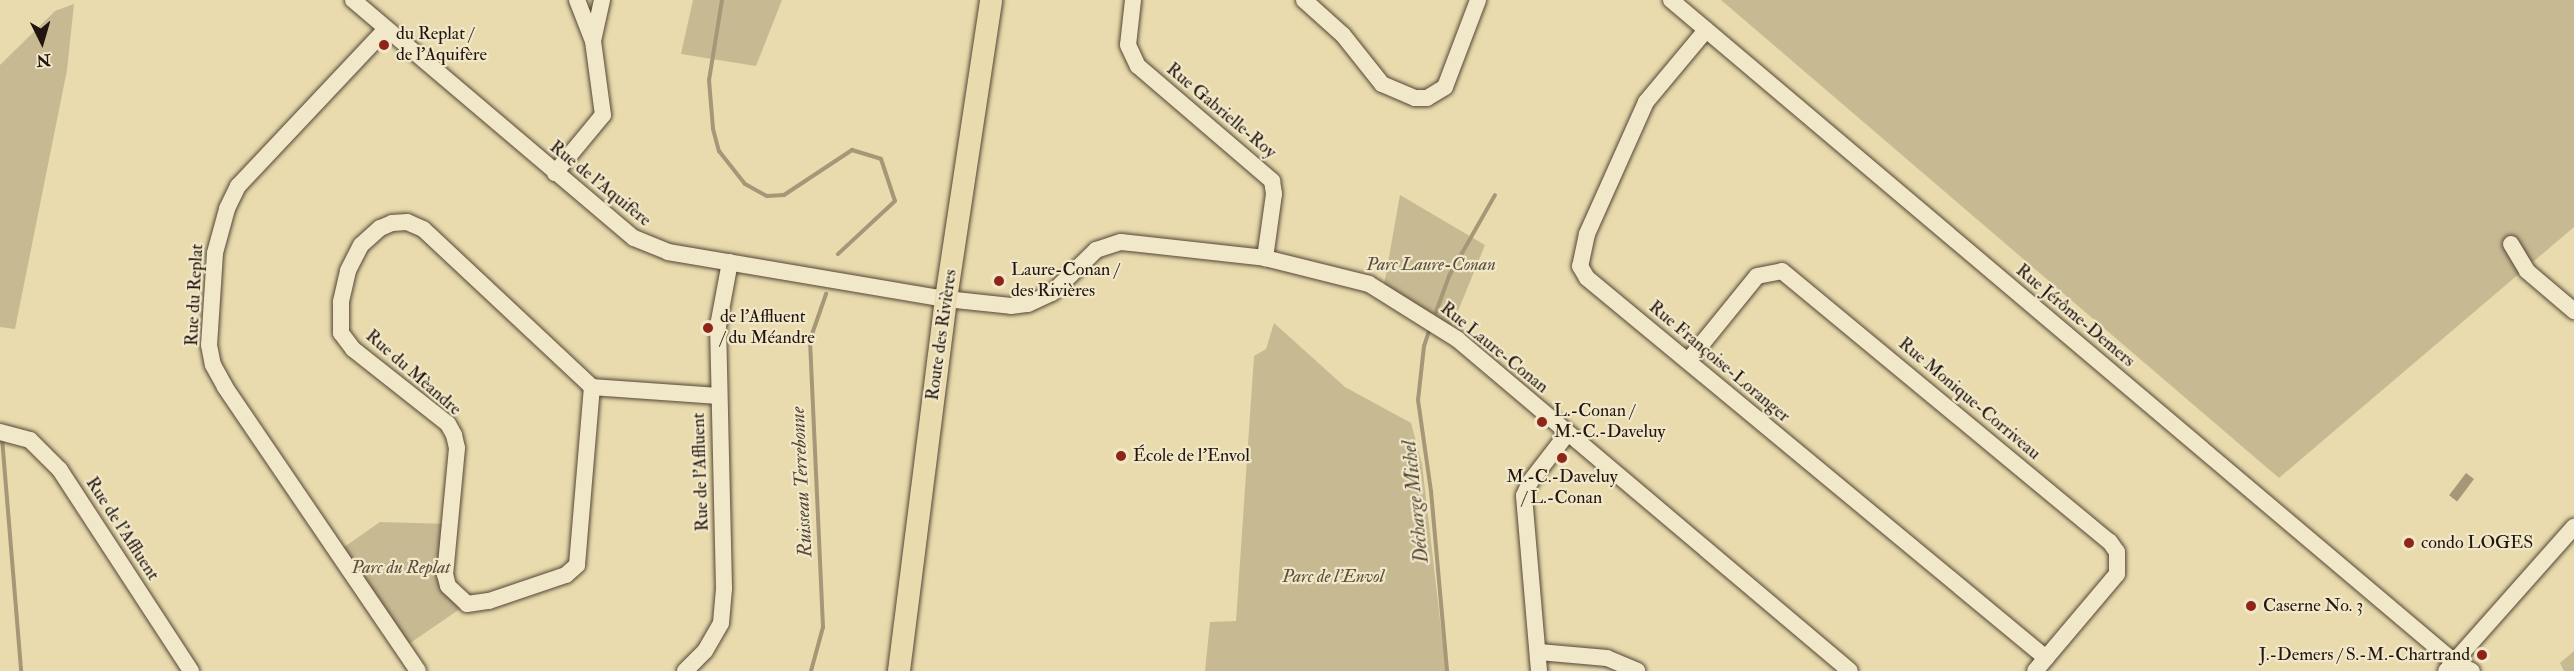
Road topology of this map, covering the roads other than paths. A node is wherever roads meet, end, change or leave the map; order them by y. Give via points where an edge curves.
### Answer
1 (353, 0) edge
2 (577, 0) edge
3 (602, 0) edge
4 (991, 0) edge
5 (1133, 0) edge
6 (1304, 0) edge
7 (1478, 0) edge
8 (1671, 0) edge
9 (386, 29) junction
10 (1706, 30) junction
11 (593, 41) junction
12 (555, 173) junction
13 (2511, 244) dead end
14 (1265, 258) junction
15 (730, 262) junction
16 (946, 299) junction
17 (2574, 311) edge
18 (1688, 361) junction
19 (592, 387) junction
20 (718, 396) junction
21 (0, 432) edge
22 (1567, 434) junction
23 (2574, 527) edge
24 (1539, 652) junction
25 (2041, 665) edge
26 (2452, 668) edge
27 (191, 671) edge
28 (418, 671) edge
29 (686, 671) edge
30 (899, 671) edge
31 (1539, 671) edge
32 (1637, 671) edge
33 (1850, 671) edge
34 (2472, 671) edge

1 - 9 street, Rue de l'Aquifère
2 - 11 street
3 - 11 street
4 - 16 main road, Route des Rivières
5 - 14 street, Rue Gabrielle-Roy via 1128,45 1138,66 1272,181 1274,194
6 - 7 street via 1343,35 1382,84 1402,95 1427,98 1444,87
8 - 10 street, Rue Jérôme-Demers
9 - 12 street, Rue de l'Aquifère
9 - 28 street, Rue du Replat via 238,186 217,242 209,345 213,365 225,387
10 - 18 street, Rue Françoise-Loranger via 1646,102 1581,252 1580,266 1587,278
10 - 26 street, Rue Jérôme-Demers
11 - 12 street via 603,115
12 - 15 street, Rue de l'Aquifère via 649,247
13 - 17 street via 2526,272
14 - 16 street, Rue Laure-Conan via 1120,242 1096,250 1052,293 1028,304
14 - 22 street, Rue Laure-Conan via 1337,274 1394,296 1457,339
15 - 16 street, Rue de l'Aquifère
15 - 20 street, Rue de l'Affluent via 718,326
16 - 30 main road, Route des Rivières
18 - 25 street, Rue Françoise-Loranger
18 - 25 street, Rue Monique-Corriveau via 1757,276 1773,270 1795,278 2117,552 2117,574
19 - 19 street, Rue du Mèandre via 423,229 407,222 392,223 361,245 348,271 341,302 341,333 353,349 448,424 454,435 457,448 445,574 448,586 467,604 489,601 566,575 577,565
19 - 20 street
20 - 29 street, Rue de l'Affluent via 724,588 721,623 705,651
21 - 27 street, Rue de l'Affluent via 30,440 60,470
22 - 24 street via 1530,482 1524,496
22 - 33 street, Rue Laure-Conan
23 - 26 street
24 - 31 street
24 - 32 street via 1599,657
26 - 34 street, Rue Jérôme-Demers

